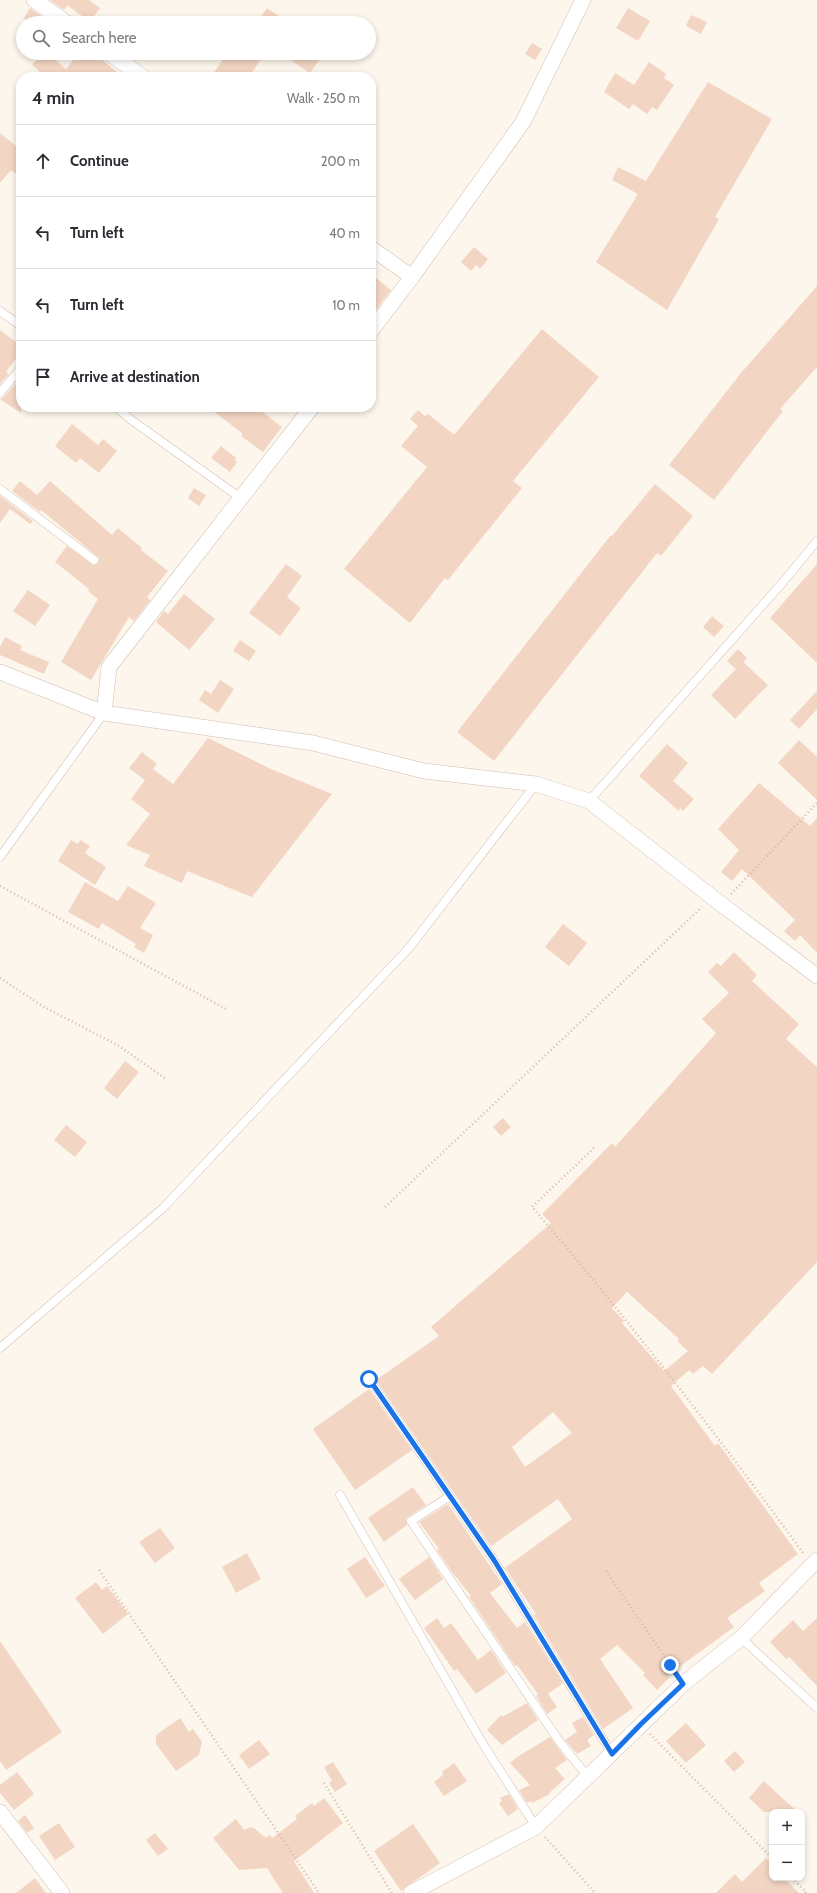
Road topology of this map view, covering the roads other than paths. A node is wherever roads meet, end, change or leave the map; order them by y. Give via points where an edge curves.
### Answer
1 (34, 0) edge
2 (583, 0) edge
3 (57, 16) edge
4 (119, 60) edge
5 (136, 72) edge
6 (376, 252) edge
7 (412, 277) junction
8 (0, 311) edge
9 (16, 322) edge
10 (376, 324) edge
11 (16, 374) edge
12 (0, 393) edge
13 (122, 412) edge
14 (308, 412) edge
15 (0, 489) edge
16 (242, 499) junction
17 (817, 541) edge
18 (94, 560) dead end
19 (0, 672) edge
20 (104, 713) junction
21 (536, 784) junction
22 (589, 801) junction
23 (0, 857) edge
24 (817, 976) edge
25 (0, 1348) edge
26 (369, 1379) dead end
27 (340, 1495) dead end
28 (450, 1496) junction
29 (815, 1563) edge
30 (742, 1638) junction
31 (817, 1708) edge
32 (612, 1754) junction
33 (588, 1777) junction
34 (0, 1812) edge
35 (536, 1827) junction
36 (62, 1893) edge
37 (411, 1893) edge

1 - 3 street
2 - 7 street via 523,122
4 - 5 street
6 - 7 street
7 - 10 street
8 - 9 lane
11 - 12 lane
13 - 16 lane
14 - 16 street
15 - 18 lane
16 - 20 street via 109,667
17 - 22 lane
19 - 20 street
20 - 21 street via 313,743 424,771
20 - 23 lane
21 - 22 street
21 - 25 lane via 409,948 163,1208
22 - 24 street
26 - 28 lane
27 - 35 lane via 483,1744
28 - 32 lane via 494,1560
28 - 33 lane via 411,1522 559,1741
29 - 30 street
30 - 31 lane
30 - 32 street via 683,1684
32 - 33 street
33 - 35 street
34 - 36 street
35 - 37 street

